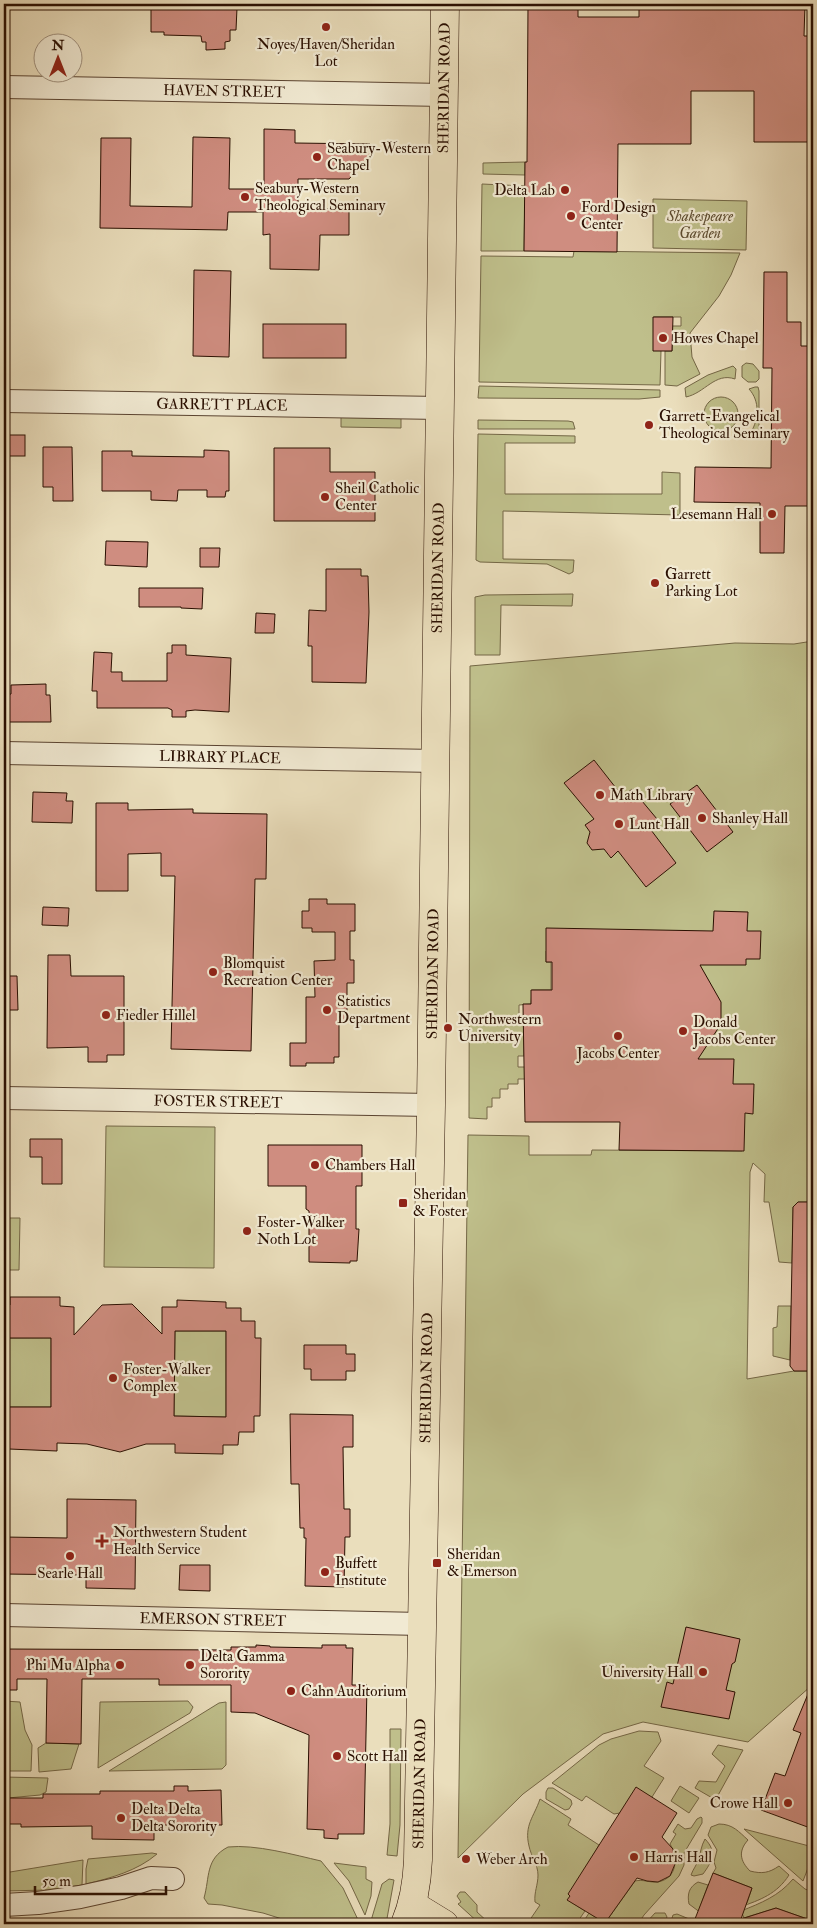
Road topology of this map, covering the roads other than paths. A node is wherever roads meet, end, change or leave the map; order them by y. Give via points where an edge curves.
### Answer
1 (445, 4) edge
2 (4, 87) edge
3 (444, 95) junction
4 (4, 402) edge
5 (440, 408) junction
6 (4, 752) edge
7 (436, 761) junction
8 (4, 1098) edge
9 (431, 1105) junction
10 (4, 1615) edge
11 (422, 1624) junction
12 (174, 1879) dead end
13 (4, 1905) edge
14 (409, 1914) edge
15 (444, 1924) edge

1 - 3 main road, SHERIDAN ROAD
2 - 3 street, HAVEN STREET
3 - 5 main road, SHERIDAN ROAD
4 - 5 street, GARRETT PLACE
5 - 7 main road, SHERIDAN ROAD
6 - 7 street, LIBRARY PLACE
7 - 9 main road, SHERIDAN ROAD
8 - 9 street, FOSTER STREET
9 - 11 main road, SHERIDAN ROAD
10 - 11 street, EMERSON STREET
11 - 14 main road, SHERIDAN ROAD via 417,1885
12 - 13 street via 151,1878 80,1897
14 - 15 main road, SHERIDAN ROAD

